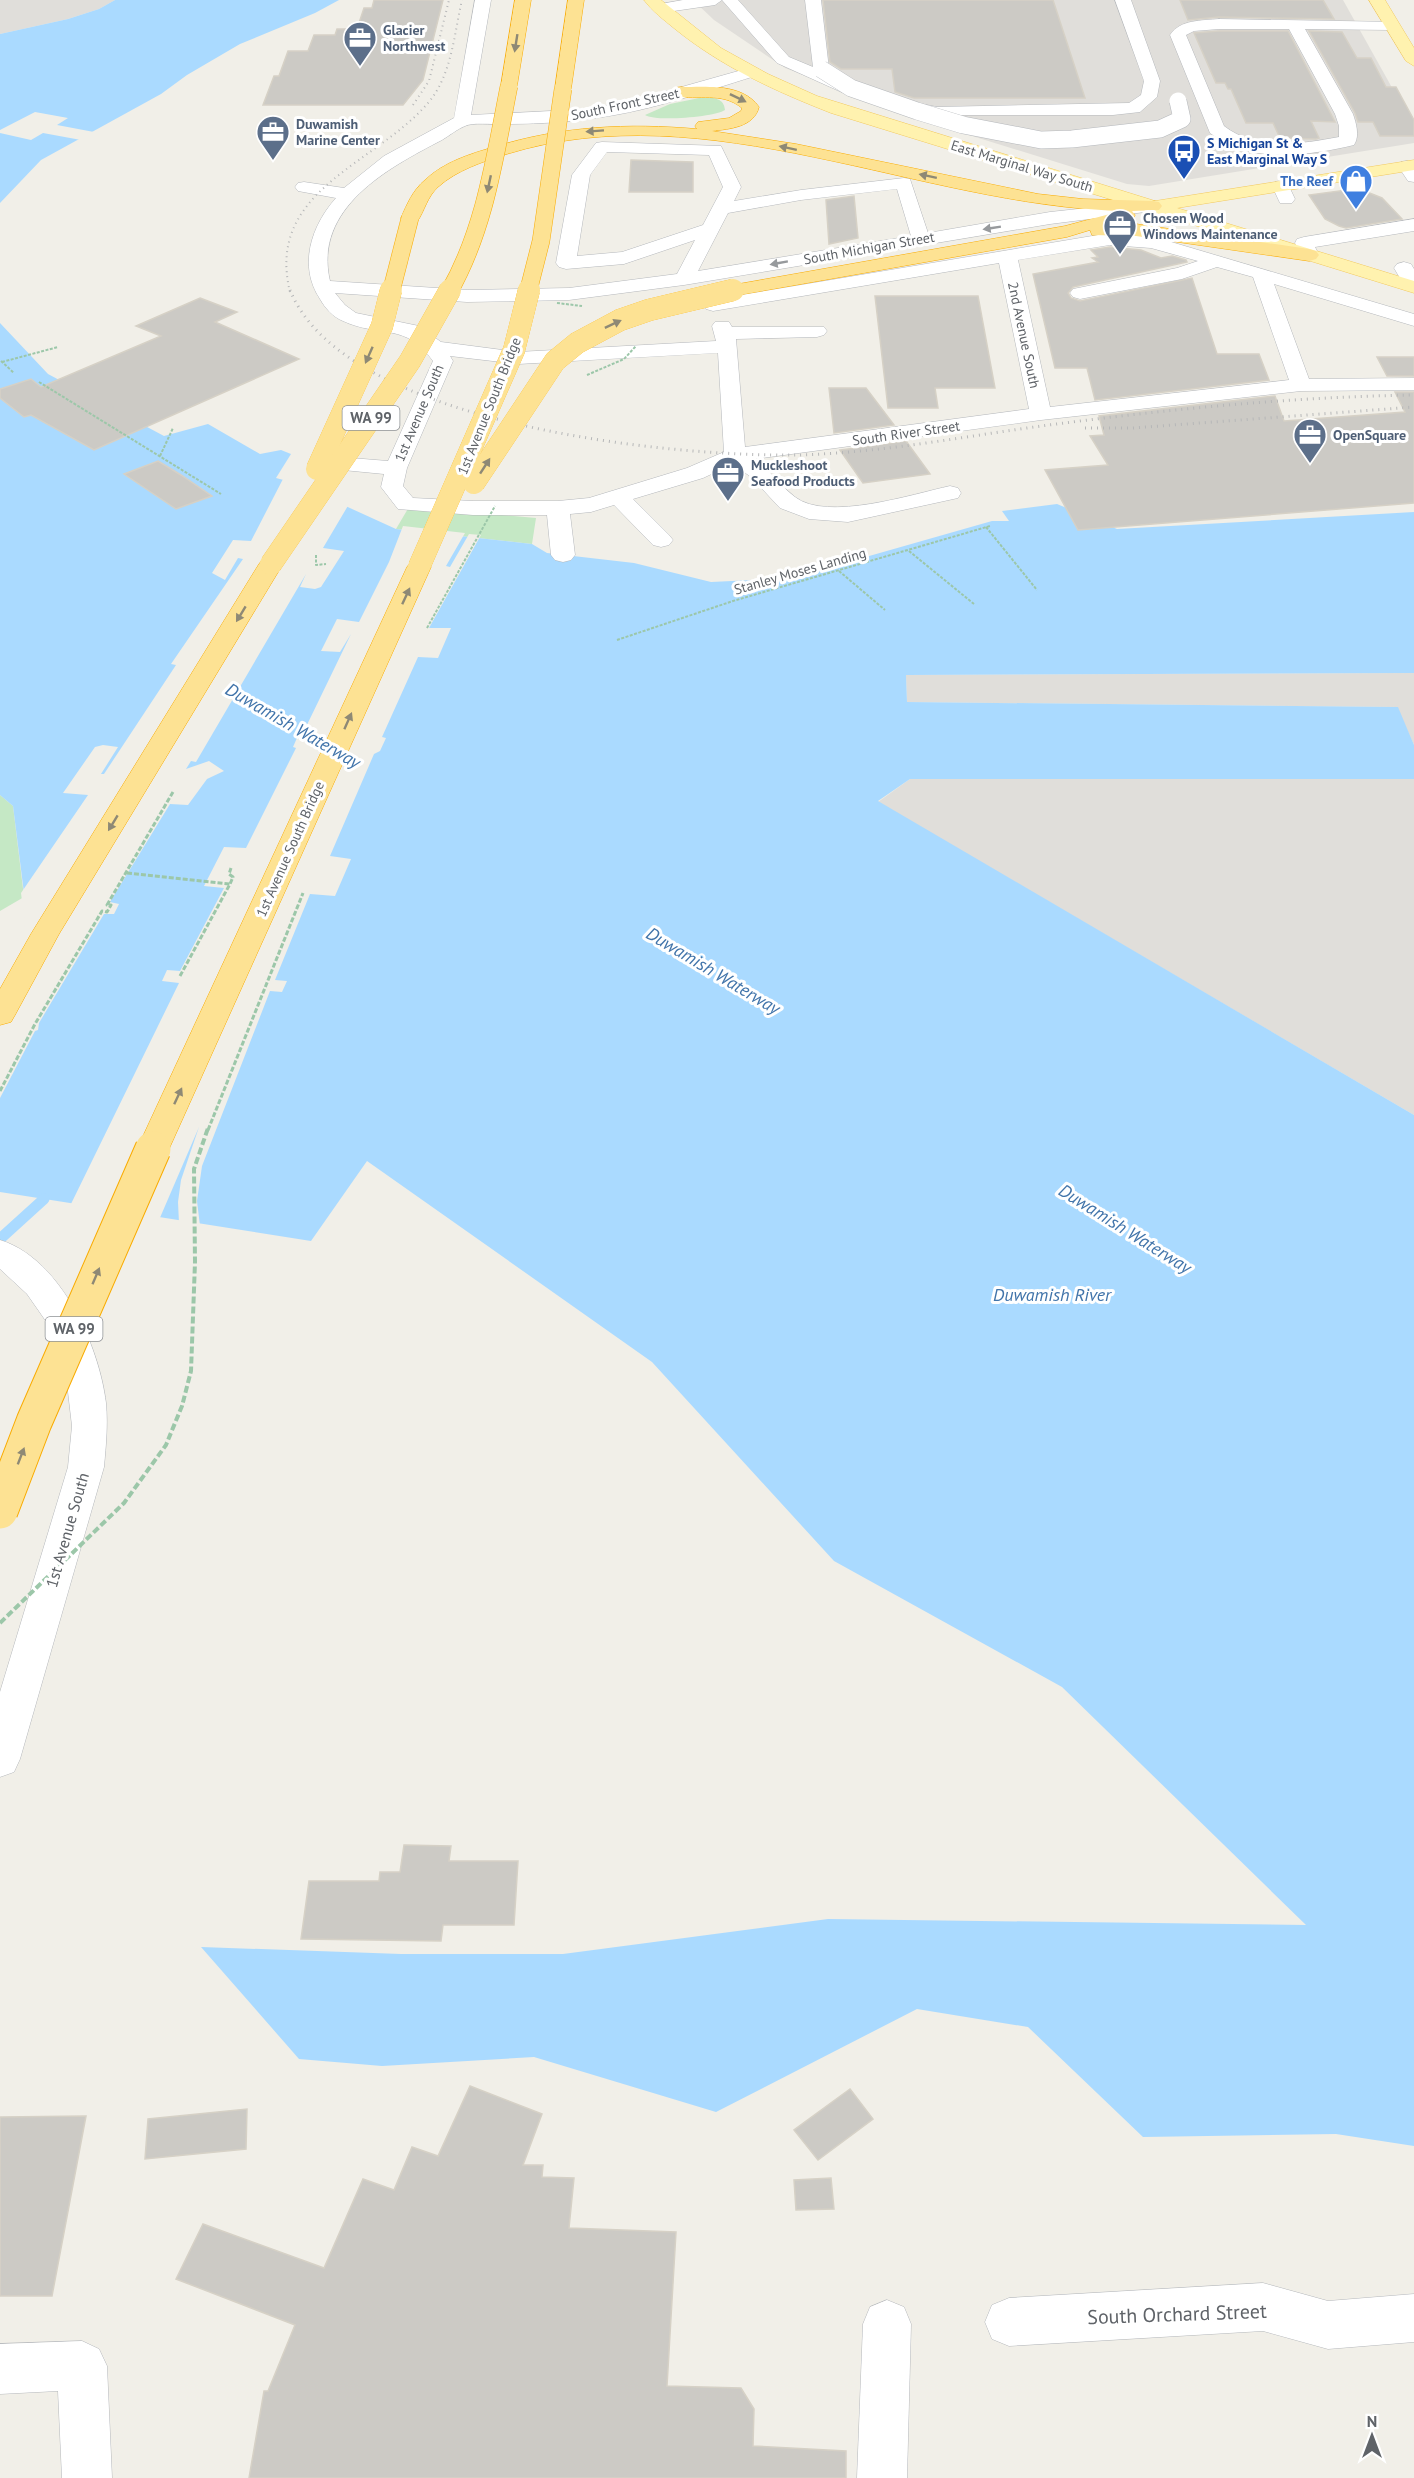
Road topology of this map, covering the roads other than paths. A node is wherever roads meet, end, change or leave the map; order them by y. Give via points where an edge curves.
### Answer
1 (483, 0) edge
2 (523, 0) edge
3 (576, 0) edge
4 (715, 0) edge
5 (730, 0) edge
6 (813, 0) edge
7 (1123, 0) edge
8 (1377, 0) edge
9 (656, 4) edge
10 (1295, 25) junction
11 (1391, 25) junction
12 (1409, 44) edge
13 (1414, 61) edge
14 (1148, 68) junction
15 (749, 73) junction
16 (681, 92) junction
17 (936, 112) junction
18 (462, 120) junction
19 (900, 129) junction
20 (667, 130) junction
21 (1412, 169) edge
22 (304, 187) dead end
23 (347, 194) junction
24 (1153, 206) junction
25 (720, 209) junction
26 (1414, 225) edge
27 (710, 229) junction
28 (1067, 231) junction
29 (921, 239) junction
30 (1007, 255) junction
31 (1310, 255) junction
32 (1217, 260) junction
33 (1404, 268) dead end
34 (1261, 274) junction
35 (684, 279) junction
36 (321, 286) junction
37 (1414, 287) edge
38 (1080, 293) dead end
39 (713, 304) junction
40 (1414, 320) edge
41 (817, 331) dead end
42 (726, 339) junction
43 (436, 348) junction
44 (1414, 384) edge
45 (1301, 385) junction
46 (1041, 414) junction
47 (735, 455) junction
48 (351, 465) dead end
49 (396, 468) junction
50 (950, 493) dead end
51 (619, 498) junction
52 (406, 504) joint
53 (558, 508) junction
54 (661, 540) dead end
55 (563, 555) dead end
56 (272, 564) junction
57 (419, 567) junction
58 (0, 1015) edge
59 (0, 1252) edge
60 (0, 1511) edge
61 (0, 1759) edge
62 (1414, 2318) edge
63 (1009, 2322) dead end
64 (887, 2324) dead end
65 (0, 2369) edge
66 (87, 2478) edge
67 (882, 2478) edge

1 - 18 street
2 -> 56 highway, WA 99, bridge via 487,194 455,282 410,361
3 - 57 highway, 1st Avenue South Bridge / WA 99, bridge via 541,241 514,350
4 - 9 street
5 - 17 street via 783,60 876,100
6 - 14 street, bridge via 821,69 851,88 963,125 1041,140 1160,129 1182,119 1169,80
7 - 14 street
8 - 11 main road
9 - 15 main road, East Marginal Way South via 690,34
10 - 10 street via 1193,26 1178,35 1216,129 1223,136 1265,149 1348,141 1344,114
10 - 11 street
11 - 12 main road
12 - 13 main road
14 - 17 street via 1152,81 1149,97 1134,108
15 - 16 street, South Front Street
15 - 19 main road, East Marginal Way South via 787,91
16 - 18 street, South Front Street via 556,118
16 -> 20 highway via 733,95 745,100 751,112 745,119
17 - 19 street
18 - 23 street via 390,160
19 - 24 main road, East Marginal Way South
24 -> 20 highway via 1038,199 763,142
20 -> 56 highway, bridge via 562,134 502,149 449,171 427,186 416,199 382,326
21 - 24 main road, South Michigan Street via 1284,193
22 - 23 street
23 - 36 street via 323,233 317,268
24 - 28 highway
24 -> 29 street, South Michigan Street
24 - 31 main road, East Marginal Way South
25 - 27 street
25 - 27 street via 732,187 715,150 602,147 581,175 566,263 624,258
25 - 29 street via 904,183
26 - 31 street via 1389,238 1305,243
27 - 35 street
28 - 31 highway via 1136,230
57 -> 28 highway, bridge via 555,361 577,343 621,320 674,302 734,290
29 -> 35 street, South Michigan Street
30 - 32 street, South Michigan Street via 1110,239 1176,248
30 - 39 street, South Michigan Street
30 - 46 street, 2nd Avenue South
31 - 37 main road, East Marginal Way South
32 - 34 street
32 - 38 street via 1182,273
33 - 37 street
34 - 40 street
34 - 45 street
35 - 36 street, South Michigan Street via 581,293 511,296
35 - 39 street
36 - 43 street, 1st Avenue South via 348,317 420,333
39 - 42 street
41 - 42 street
42 - 43 street via 518,358
42 - 47 street
43 - 49 street, 1st Avenue South via 444,361
44 - 45 street, South River Street
45 - 46 street, South River Street
46 - 47 street, South River Street
47 - 50 street via 759,472 788,503 809,512 848,516
47 - 51 street, South River Street
48 - 49 street
49 - 52 street, 1st Avenue South via 392,487
51 - 53 street, South River Street
51 - 54 street
52 - 53 street, South River Street
53 - 55 street
56 -> 58 highway, WA 99 via 45,934
60 -> 57 highway, 1st Avenue South Bridge / WA 99, bridge via 112,1239
59 - 61 street, 1st Avenue South via 38,1283 70,1330 84,1376 90,1428 86,1467
62 - 63 street, South Orchard Street via 1328,2325 1263,2307
64 - 67 street
65 - 66 street via 82,2366

